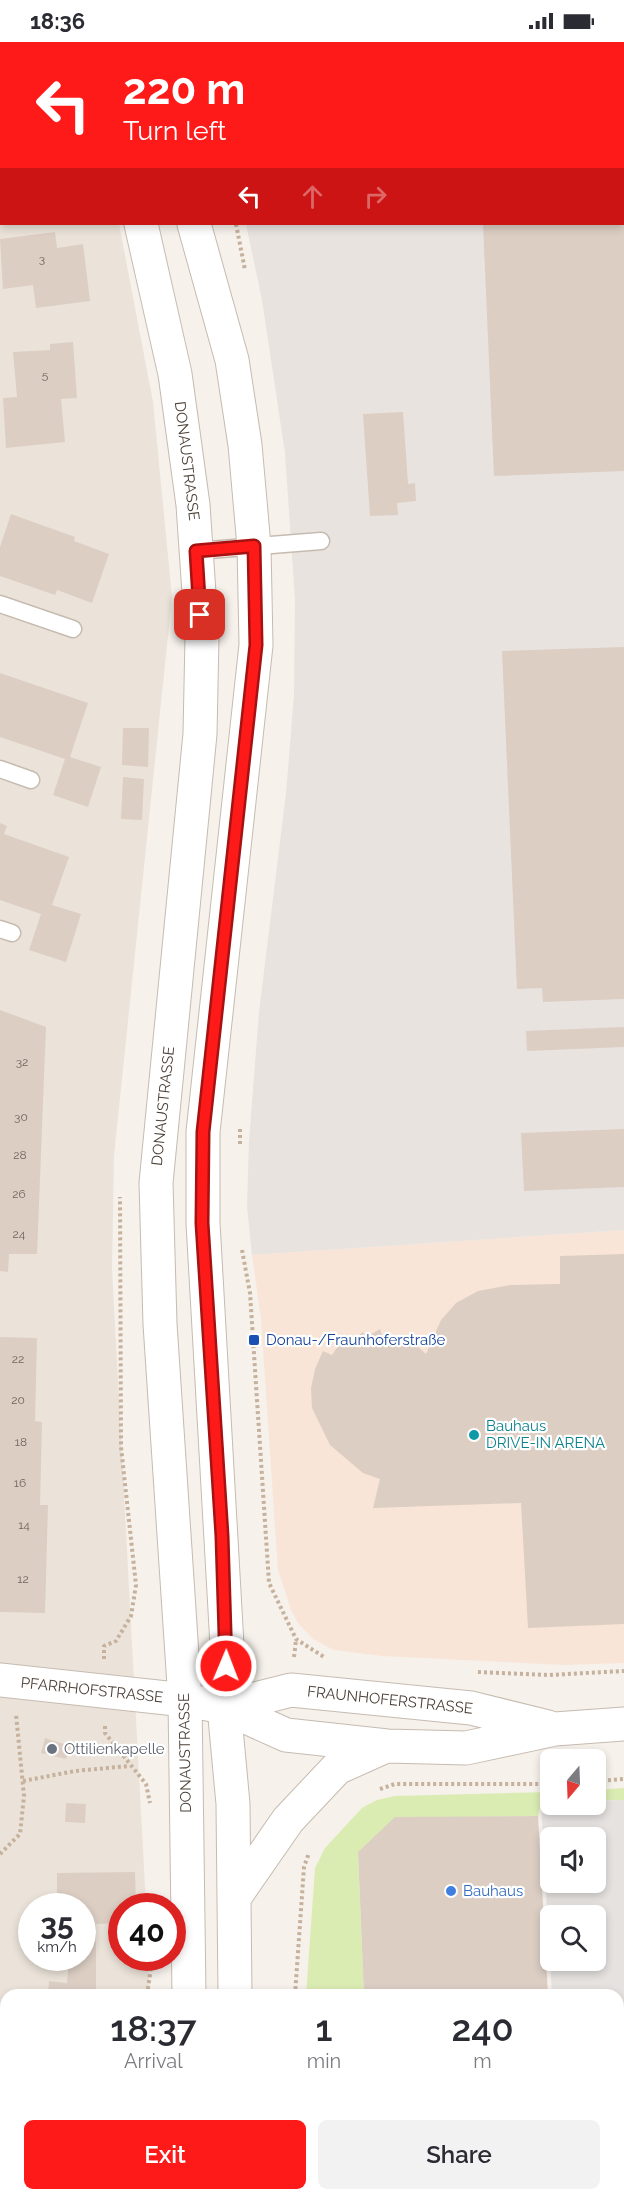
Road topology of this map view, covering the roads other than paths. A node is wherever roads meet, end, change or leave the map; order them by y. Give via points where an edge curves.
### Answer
1 (141, 225) edge
2 (194, 225) edge
3 (321, 541) dead end
4 (254, 546) junction
5 (196, 551) junction
6 (0, 604) edge
7 (73, 629) dead end
8 (0, 769) edge
9 (31, 780) dead end
10 (6, 1680) edge
11 (185, 1700) junction
12 (224, 1707) junction
13 (624, 1724) edge
14 (555, 1729) junction
15 (387, 1746) junction
16 (234, 1898) junction
17 (189, 1989) edge
18 (235, 1989) edge

1 - 5 street, DONAUSTRASSE via 175,374 194,505
2 - 4 street via 232,360
3 - 4 lane
4 - 5 lane
4 - 12 street via 256,645 203,1132 202,1223 227,1645
5 - 11 street, DONAUSTRASSE via 202,637 200,734 156,1183 160,1324
6 - 7 lane
8 - 9 lane
10 - 11 street, PFARRHOFSTRASSE
11 - 12 street, FRAUNHOFERSTRASSE
11 - 17 street, DONAUSTRASSE
12 - 14 street, FRAUNHOFERSTRASSE via 291,1690 471,1708
12 - 15 street, FRAUNHOFERSTRASSE via 286,1735
12 - 16 street via 233,1804
13 - 14 street, FRAUNHOFERSTRASSE
14 - 15 street, FRAUNHOFERSTRASSE via 466,1748
15 - 16 street via 337,1768 288,1820
16 - 18 street

